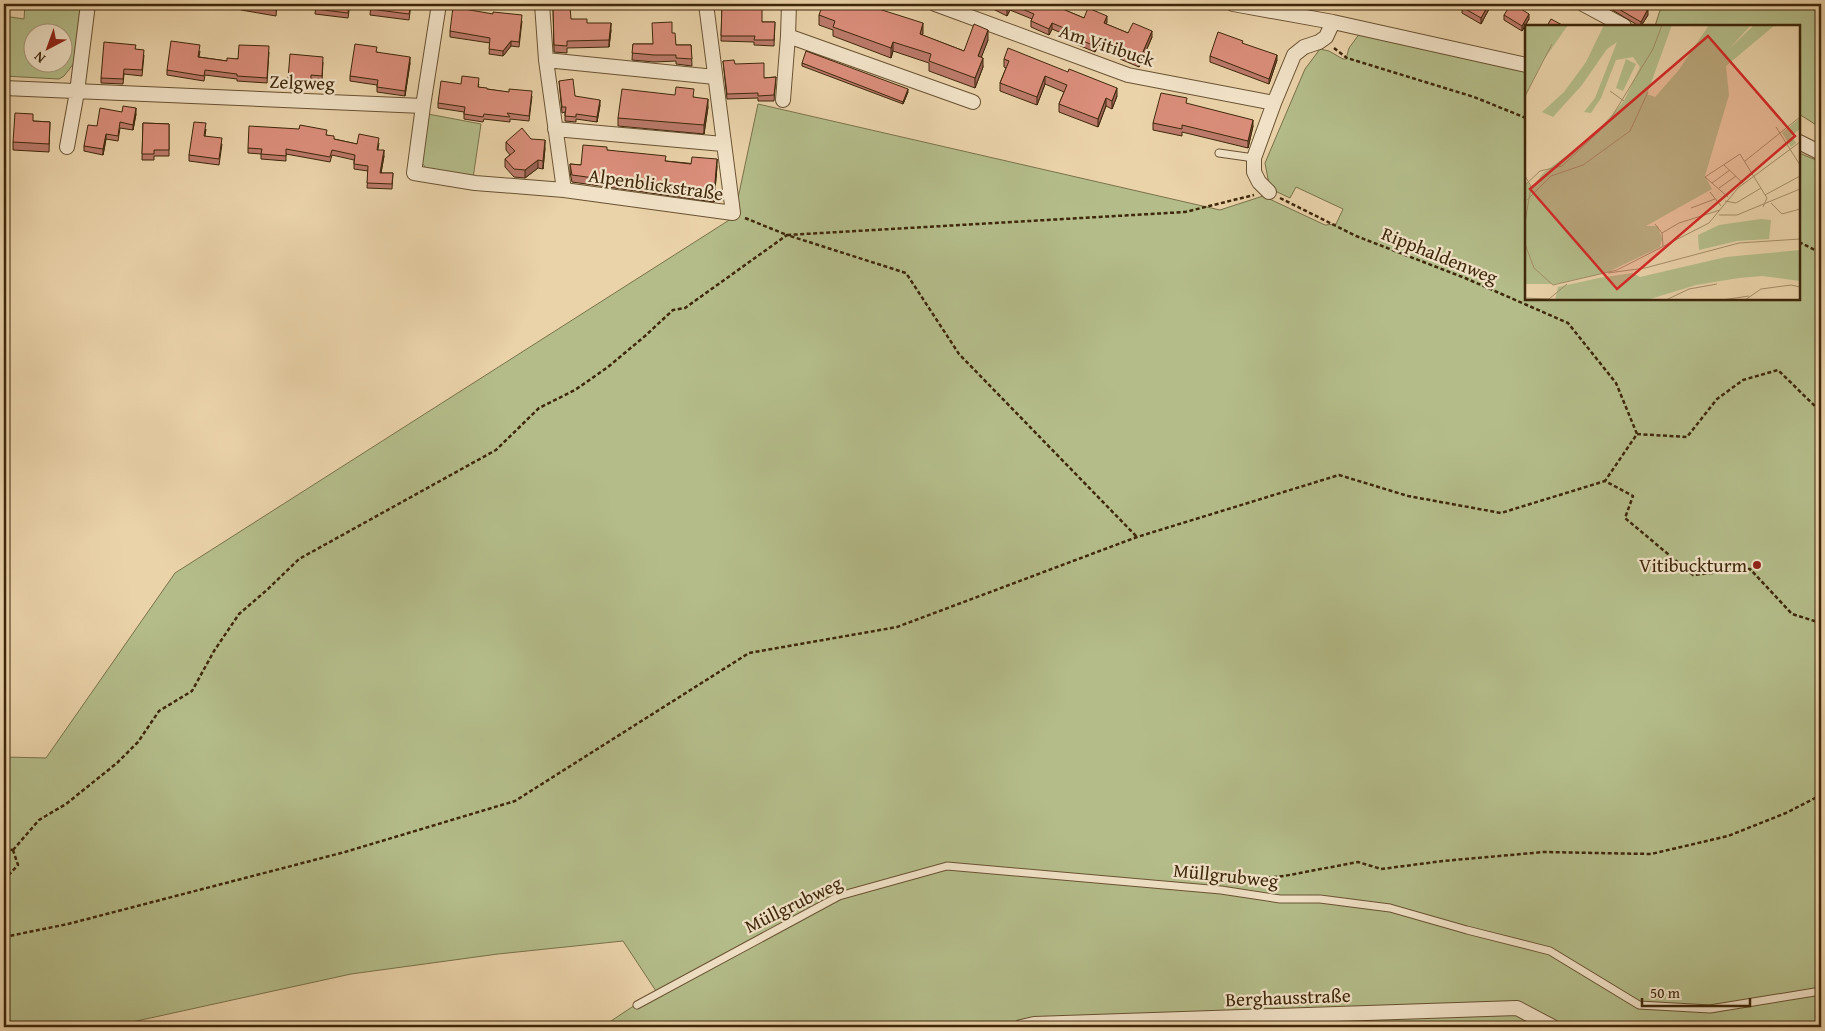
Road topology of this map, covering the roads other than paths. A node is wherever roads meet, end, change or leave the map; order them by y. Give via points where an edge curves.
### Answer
1 (88, 4) edge
2 (439, 4) edge
3 (542, 4) edge
4 (706, 4) edge
5 (789, 4) edge
6 (935, 4) edge
7 (1233, 4) edge
8 (1583, 4) edge
9 (1333, 22) junction
10 (1622, 25) edge
11 (788, 36) junction
12 (546, 60) junction
13 (1525, 65) edge
14 (715, 77) junction
15 (4, 88) edge
16 (76, 92) junction
17 (783, 100) dead end
18 (973, 102) dead end
19 (1274, 103) junction
20 (423, 106) junction
21 (555, 129) junction
22 (1800, 142) edge
23 (723, 144) junction
24 (67, 147) dead end
25 (1219, 153) dead end
26 (1821, 153) edge
27 (1254, 158) junction
28 (564, 190) junction
29 (1269, 192) road end
30 (1821, 991) edge
31 (637, 1005) dead end
32 (1021, 1027) edge
33 (1553, 1027) edge

1 - 16 street
2 - 20 street
3 - 12 street, Alpenblickstraße
4 - 14 street, Alpenblickstraße
5 - 11 street
6 - 19 street, Am Vitibuck via 1128,75
7 - 9 street
8 - 10 street
9 - 13 street
9 - 19 street via 1326,37 1294,55
11 - 17 street
11 - 18 street
12 - 14 street
12 - 21 street, Alpenblickstraße
14 - 23 street, Alpenblickstraße
15 - 16 street, Zelgweg
16 - 20 street, Zelgweg
16 - 24 street
19 - 27 street
20 - 28 street, Alpenblickstraße via 414,172 475,183
21 - 23 street
21 - 28 street, Alpenblickstraße
22 - 26 street
23 - 28 street, Alpenblickstraße via 733,213
25 - 27 lane
27 - 29 street via 1254,172
30 - 31 lane, Müllgrubweg via 1710,1009 1639,1005 1550,952 1390,908 947,866 840,896
32 - 33 street, Berghausstraße via 1517,1008

